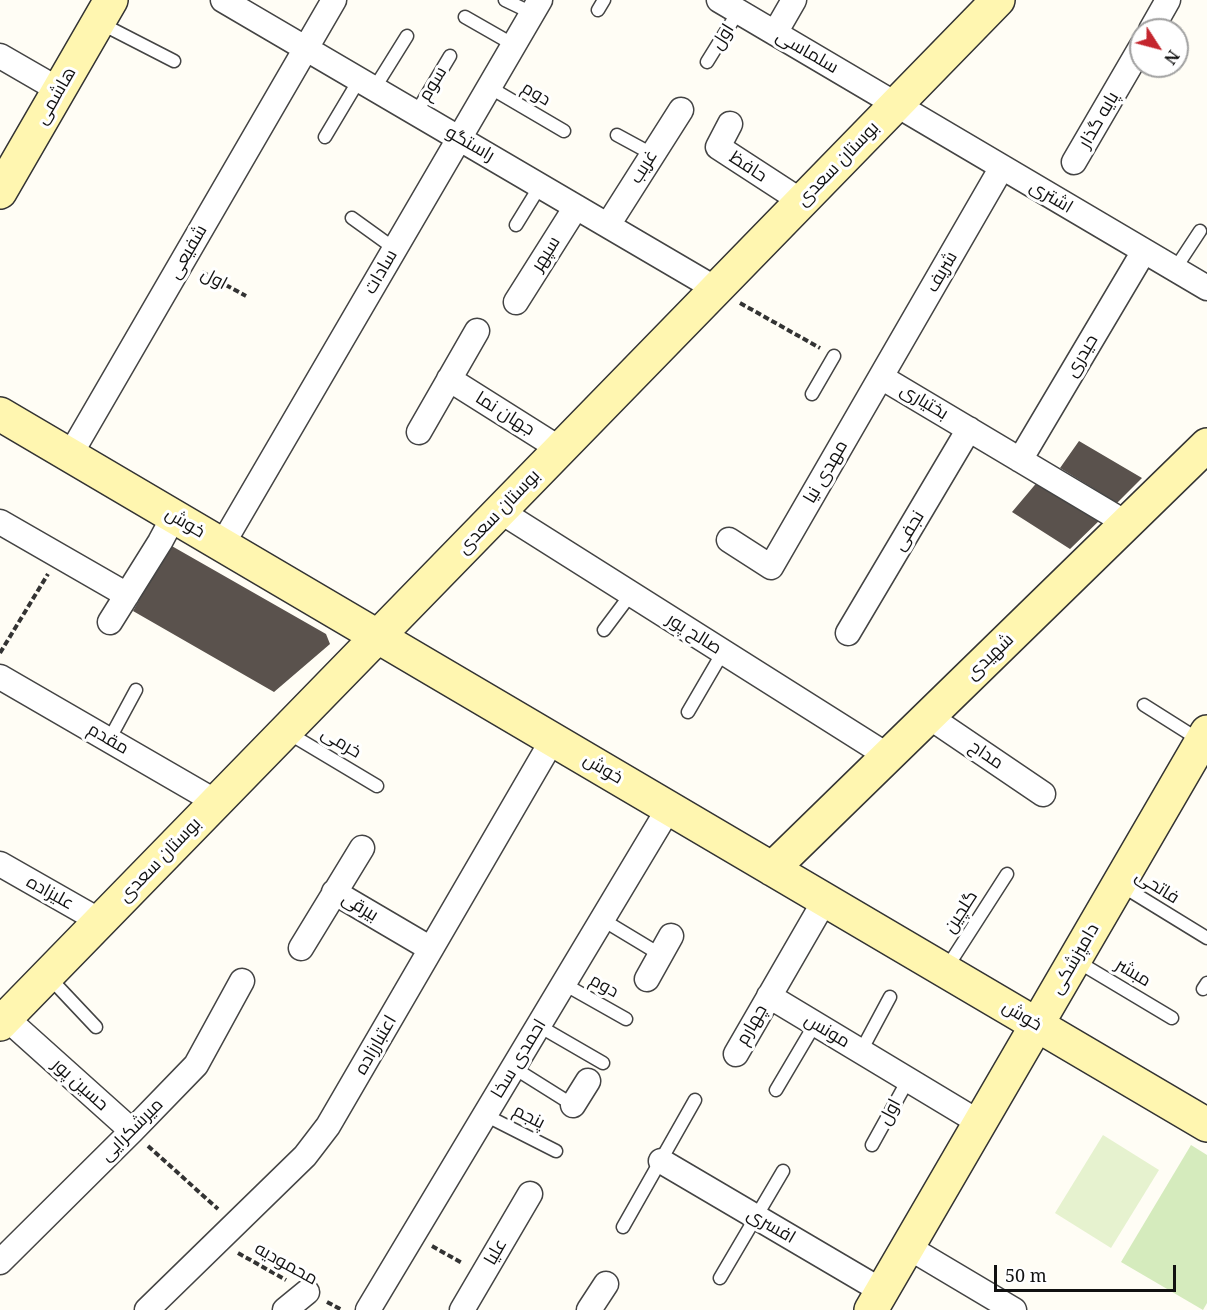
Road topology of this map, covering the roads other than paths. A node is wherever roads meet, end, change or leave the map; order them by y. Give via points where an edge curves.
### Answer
1 (334, 0) edge
2 (505, 0) edge
3 (794, 0) edge
4 (998, 0) edge
5 (1168, 0) edge
6 (232, 2) edge
7 (729, 6) edge
8 (536, 7) edge
9 (105, 11) edge
10 (465, 17) dead end
11 (1158, 18) edge
12 (775, 33) junction
13 (407, 36) dead end
14 (514, 45) junction
15 (306, 49) junction
16 (0, 56) edge
17 (450, 56) dead end
18 (174, 61) dead end
19 (707, 62) dead end
20 (1129, 68) edge
21 (367, 84) junction
22 (489, 87) junction
23 (59, 90) junction
24 (896, 105) junction
25 (681, 110) dead end
26 (416, 113) junction
27 (730, 123) dead end
28 (564, 131) dead end
29 (617, 135) dead end
30 (325, 137) dead end
31 (459, 138) junction
32 (652, 154) junction
33 (1074, 162) dead end
34 (1002, 167) junction
35 (540, 186) junction
36 (0, 192) edge
37 (801, 201) junction
38 (576, 207) junction
39 (352, 218) dead end
40 (516, 225) dead end
41 (608, 225) junction
42 (1200, 231) dead end
43 (395, 249) junction
44 (1144, 251) junction
45 (1174, 269) junction
46 (1207, 288) edge
47 (716, 289) junction
48 (516, 302) dead end
49 (477, 331) dead end
50 (834, 356) road end
51 (881, 377) junction
52 (449, 379) junction
53 (812, 394) dead end
54 (0, 414) edge
55 (969, 429) junction
56 (419, 432) dead end
57 (1207, 445) edge
58 (560, 449) junction
59 (70, 455) junction
60 (1020, 460) junction
61 (500, 511) junction
62 (174, 516) junction
63 (0, 522) edge
64 (1126, 523) junction
65 (729, 540) dead end
66 (222, 545) junction
67 (631, 594) junction
68 (127, 595) junction
69 (110, 622) dead end
70 (604, 630) dead end
71 (848, 633) dead end
72 (378, 636) junction
73 (723, 652) junction
74 (0, 677) edge
75 (136, 690) dead end
76 (1144, 705) dead end
77 (688, 712) dead end
78 (928, 716) junction
79 (285, 732) junction
80 (553, 739) junction
81 (1205, 739) edge
82 (109, 740) junction
83 (888, 756) junction
84 (377, 786) dead end
85 (1043, 794) dead end
86 (216, 802) junction
87 (669, 808) junction
88 (362, 848) dead end
89 (0, 864) edge
90 (772, 869) junction
91 (1007, 874) dead end
92 (1119, 884) junction
93 (334, 892) junction
94 (825, 900) junction
95 (603, 920) junction
96 (100, 921) junction
97 (1207, 938) edge
98 (666, 946) joint
99 (301, 948) dead end
100 (431, 949) junction
101 (1075, 959) junction
102 (945, 970) junction
103 (47, 975) junction
104 (647, 979) dead end
105 (242, 981) dead end
106 (564, 984) junction
107 (769, 996) junction
108 (890, 997) dead end
109 (7, 1013) edge
110 (1172, 1018) dead end
111 (626, 1019) dead end
112 (815, 1024) junction
113 (1036, 1024) junction
114 (538, 1026) junction
115 (96, 1027) dead end
116 (861, 1052) junction
117 (735, 1054) dead end
118 (514, 1068) junction
119 (595, 1072) joint
120 (908, 1080) junction
121 (776, 1090) dead end
122 (695, 1100) dead end
123 (573, 1105) joint
124 (485, 1116) junction
125 (1206, 1122) edge
126 (980, 1123) junction
127 (132, 1131) junction
128 (872, 1145) dead end
129 (556, 1151) dead end
130 (660, 1161) junction
131 (783, 1171) dead end
132 (530, 1194) dead end
133 (756, 1217) junction
134 (623, 1227) dead end
135 (908, 1247) junction
136 (0, 1262) edge
137 (720, 1278) dead end
138 (606, 1284) dead end
139 (307, 1292) road end
140 (876, 1300) edge
141 (147, 1310) edge
142 (285, 1310) edge
143 (368, 1310) edge
144 (462, 1310) edge
145 (589, 1310) edge
146 (1014, 1310) edge

1 - 15 street, شفیعی
2 - 8 lane
3 - 12 street
4 - 24 main road, بوستان سعدی
5 - 11 street
6 - 15 street, راستگو
7 - 12 street, سلماسی
7 - 19 lane, اول
8 - 14 street, سادات
9 - 18 lane
9 - 23 main road, هاشمی
10 - 14 lane
12 - 24 street, سلماسی
13 - 21 lane
14 - 22 street, سادات
15 - 21 street, راستگو
15 - 59 street, شفیعی
16 - 23 street
17 - 26 lane, سوم
20 - 33 street, پایه گذار
21 - 26 street, راستگو
21 - 30 lane
22 - 28 lane, دوم
22 - 31 street, سادات
23 - 36 main road, هاشمی
24 - 34 street, اشتری
24 - 37 main road, بوستان سعدی
25 - 32 street, غریب
26 - 31 street, راستگو
27 - 37 street, حافظ via 718,147
29 - 32 lane
31 - 35 street, راستگو
31 - 43 street, سادات
32 - 41 street, غریب
34 - 44 street, اشتری
34 - 51 street, شریف
35 - 38 street, راستگو
35 - 40 lane
37 - 47 main road, بوستان سعدی
38 - 41 street, راستگو
38 - 48 street, سپهر
39 - 43 lane
41 - 47 street, راستگو
42 - 45 lane
43 - 66 street, سادات
44 - 45 street, اشتری
44 - 60 street, حیدری
45 - 46 street, اشتری
47 - 58 main road, بوستان سعدی
49 - 52 street
50 - 53 lane
51 - 55 street, بختیاری
51 - 65 street, مهدی نیا via 771,567
52 - 56 street
52 - 58 street, جهان نما
54 - 59 main road, خوش
55 - 60 street, بختیاری
55 - 71 street, نجفی
57 - 64 main road, شهیدی
58 - 61 main road, بوستان سعدی
59 - 62 main road, خوش
60 - 64 street, بختیاری
61 - 67 street, صالح پور
61 - 72 main road, بوستان سعدی
62 - 66 main road, خوش
62 - 68 street
63 - 68 street
64 - 78 main road, شهیدی
66 - 72 main road, خوش
67 - 70 lane
67 - 73 street, صالح پور
68 - 69 street
72 - 79 main road, بوستان سعدی
72 - 80 main road, خوش
73 - 77 lane
73 - 83 street, صالح پور
74 - 82 street, مقدم
75 - 82 lane
76 - 81 lane
78 - 83 main road, شهیدی
78 - 85 street, مداح
79 - 84 lane, خرمی
79 - 86 main road, بوستان سعدی
80 - 87 main road, خوش
80 - 100 street, اعتبارزاده
81 - 92 main road, دامپزشکی
82 - 86 street, مقدم
83 - 90 main road, شهیدی
86 - 96 main road, بوستان سعدی
87 - 90 main road, خوش
87 - 95 street, احمدی سخا
88 - 93 street, بیرقی
89 - 96 street, علیزاده
90 - 94 main road, خوش
91 - 102 lane, گلچین
92 - 97 lane, فاتحی
92 - 101 main road, دامپزشکی
93 - 99 street
93 - 100 street, بیرقی
94 - 102 main road, خوش
94 - 107 street
95 - 98 lane
95 - 106 street, احمدی سخا
96 - 103 main road, بوستان سعدی
98 - 104 street
100 - 141 street, اعتبارزاده via 328,1126 305,1155
101 - 110 lane, مبشر
101 - 113 main road, دامپزشکی
102 - 113 main road, خوش
103 - 109 main road, بوستان سعدی
103 - 115 lane
105 - 127 street, میرشکرایی via 196,1065
106 - 111 lane, دوم
106 - 114 street, احمدی سخا
107 - 112 street, مونس
107 - 117 street, چهارم
108 - 116 lane
109 - 127 street, حسین پور
112 - 116 street, مونس
112 - 121 lane
113 - 125 main road, خوش
113 - 126 main road, دامپزشکی
114 - 118 street, احمدی سخا
114 - 119 lane
116 - 120 street, مونس
118 - 123 lane
118 - 124 street, احمدی سخا
119 - 123 street
120 - 126 street, مونس
120 - 128 lane, اول
122 - 130 lane
124 - 129 lane, پنجم
124 - 143 street, احمدی سخا
126 - 135 main road, دامپزشکی
127 - 136 street, میرشکرایی
130 - 133 street, افسری
130 - 134 lane
131 - 133 lane
132 - 144 street, علیا
133 - 137 lane
133 - 140 street, افسری
135 - 140 main road, دامپزشکی
135 - 146 street
138 - 145 street
139 - 142 street

